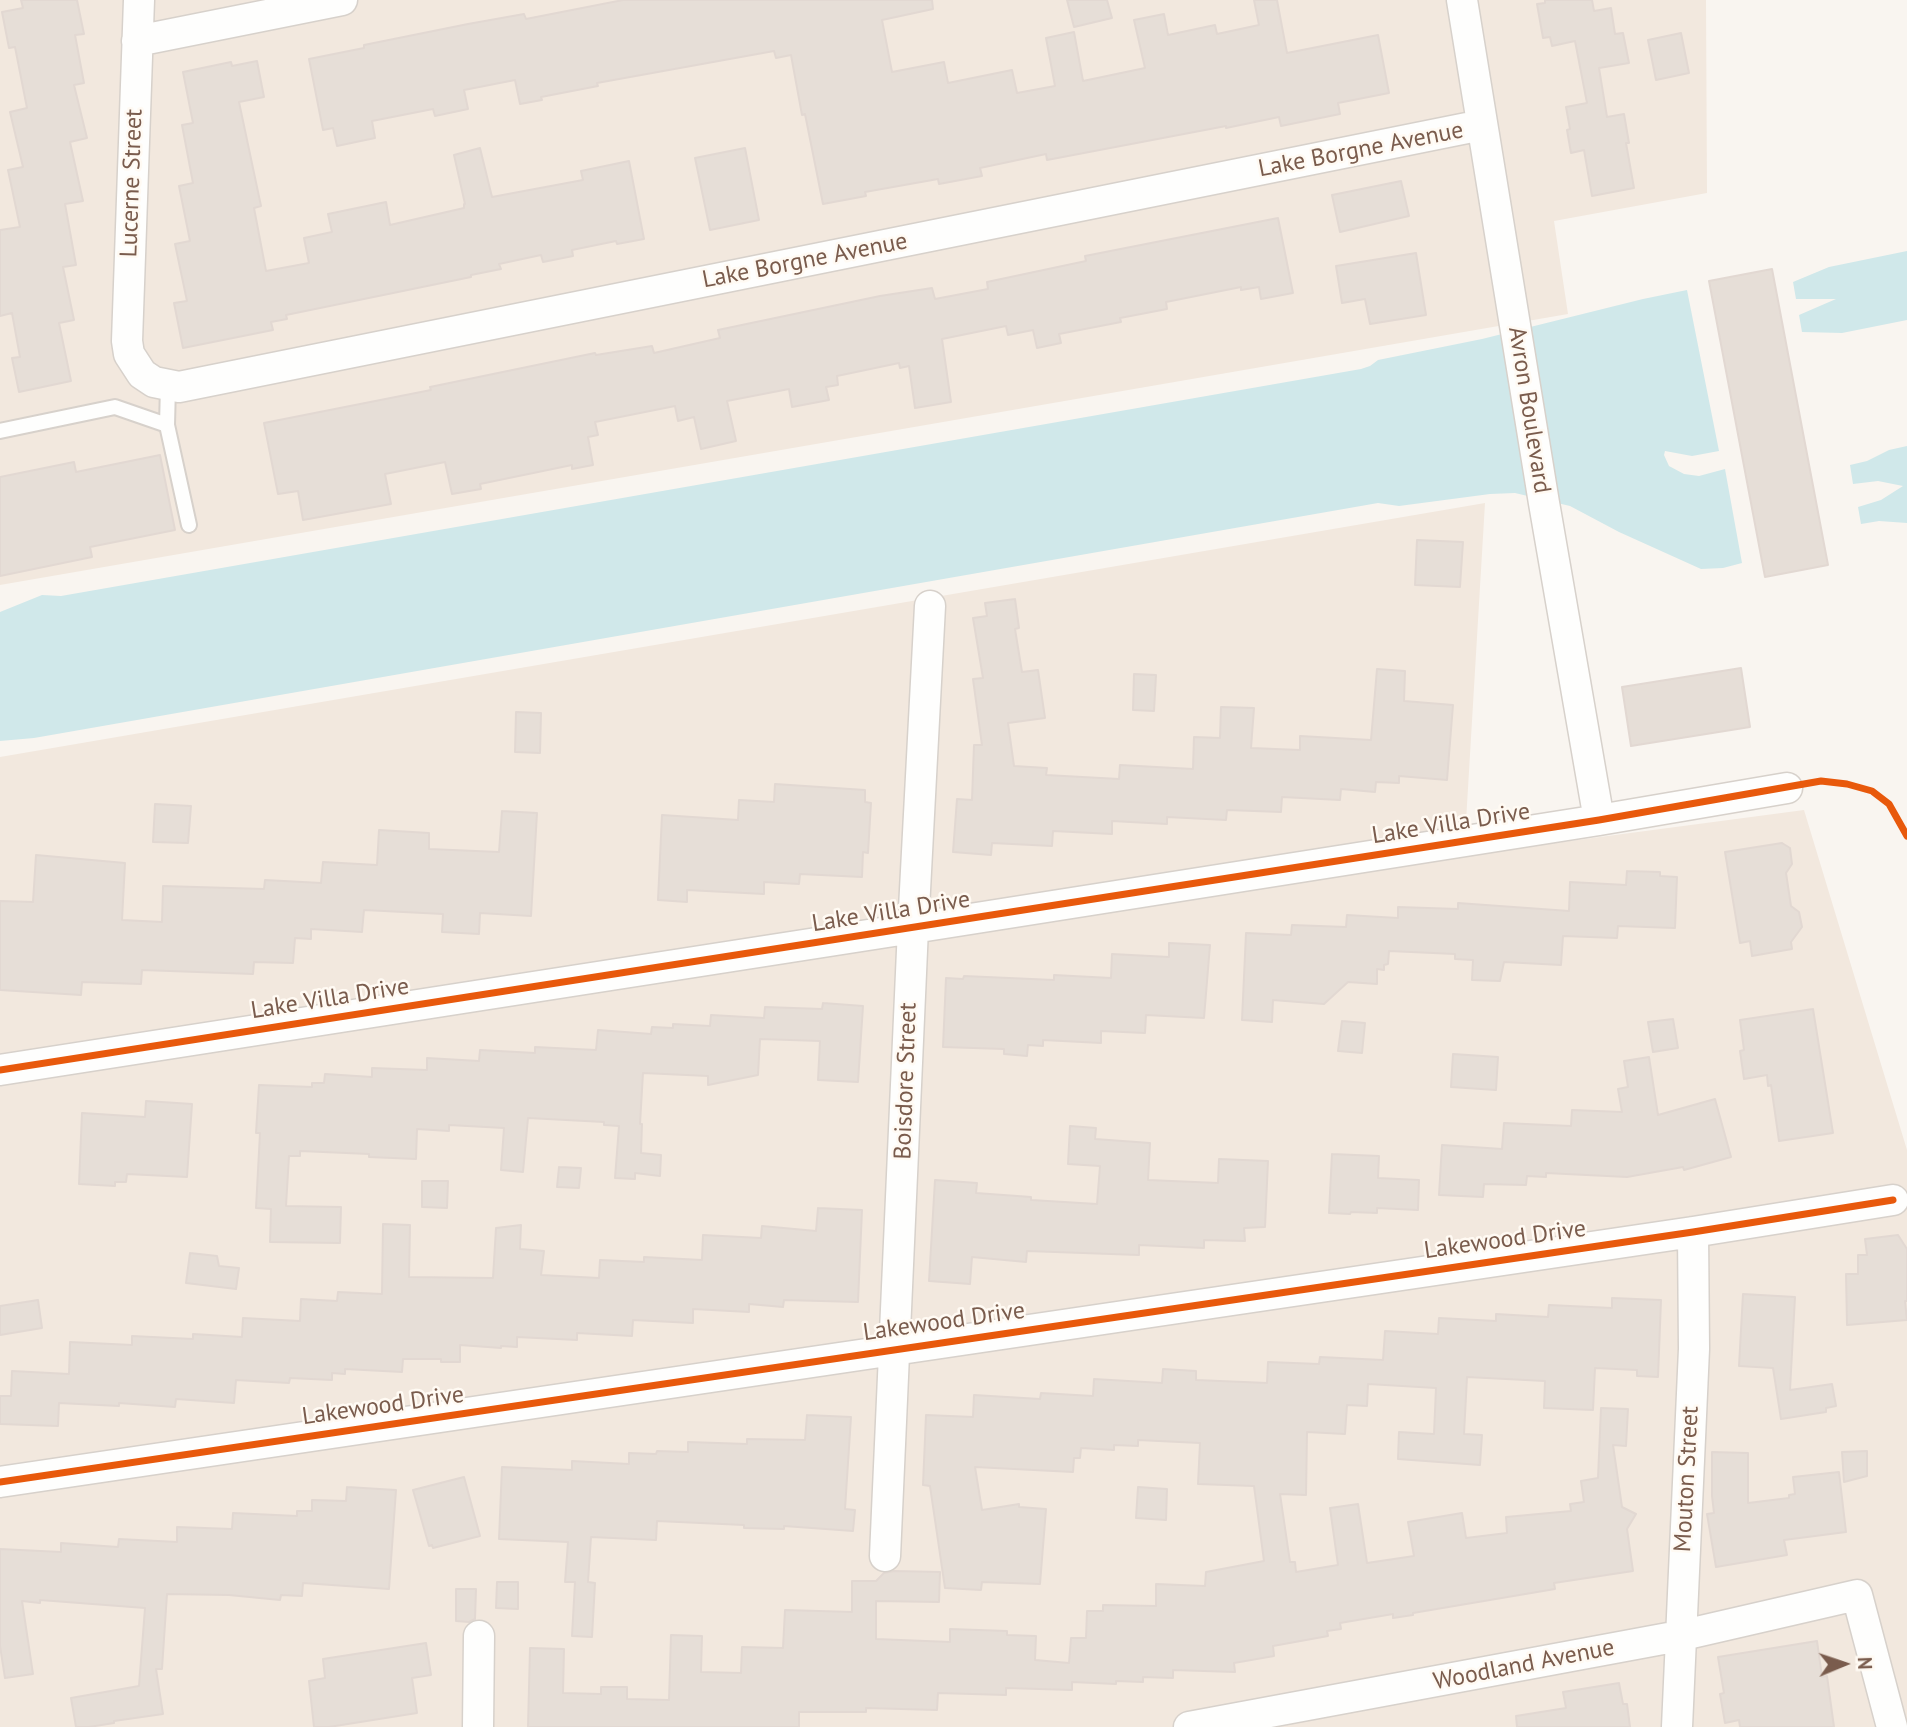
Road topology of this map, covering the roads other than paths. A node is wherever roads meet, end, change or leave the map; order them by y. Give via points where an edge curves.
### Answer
1 (139, 0) edge
2 (342, 0) edge
3 (1462, 0) edge
4 (137, 41) junction
5 (1482, 125) junction
6 (168, 386) junction
7 (167, 425) junction
8 (0, 431) edge
9 (189, 525) dead end
10 (930, 606) dead end
11 (1787, 788) dead end
12 (1599, 820) junction
13 (912, 928) junction
14 (0, 1070) edge
15 (1893, 1199) dead end
16 (1693, 1231) junction
17 (895, 1349) junction
18 (0, 1482) edge
19 (885, 1556) dead end
20 (479, 1636) dead end
21 (1679, 1636) junction
22 (478, 1727) edge
23 (1189, 1727) edge
24 (1677, 1727) edge
25 (1892, 1727) edge

1 - 4 street, Lucerne Street
2 - 4 street
3 - 5 street, Avron Boulevard
4 - 6 street, Lucerne Street via 127,341 129,354 142,374
5 - 6 street, Lake Borgne Avenue
5 - 12 street, Avron Boulevard
6 - 7 lane
7 - 8 lane via 115,407
7 - 9 lane
10 - 13 street, Boisdore Street
11 - 12 street, Lake Villa Drive
12 - 13 street, Lake Villa Drive
13 - 14 street, Lake Villa Drive
13 - 17 street, Boisdore Street
15 - 16 street, Lakewood Drive
16 - 17 street, Lakewood Drive
16 - 21 street, Mouton Street via 1693,1349
17 - 18 street, Lakewood Drive
17 - 19 street, Boisdore Street
20 - 22 street
21 - 23 street, Woodland Avenue
21 - 24 street, Mouton Street
21 - 25 street, Woodland Avenue via 1857,1595

